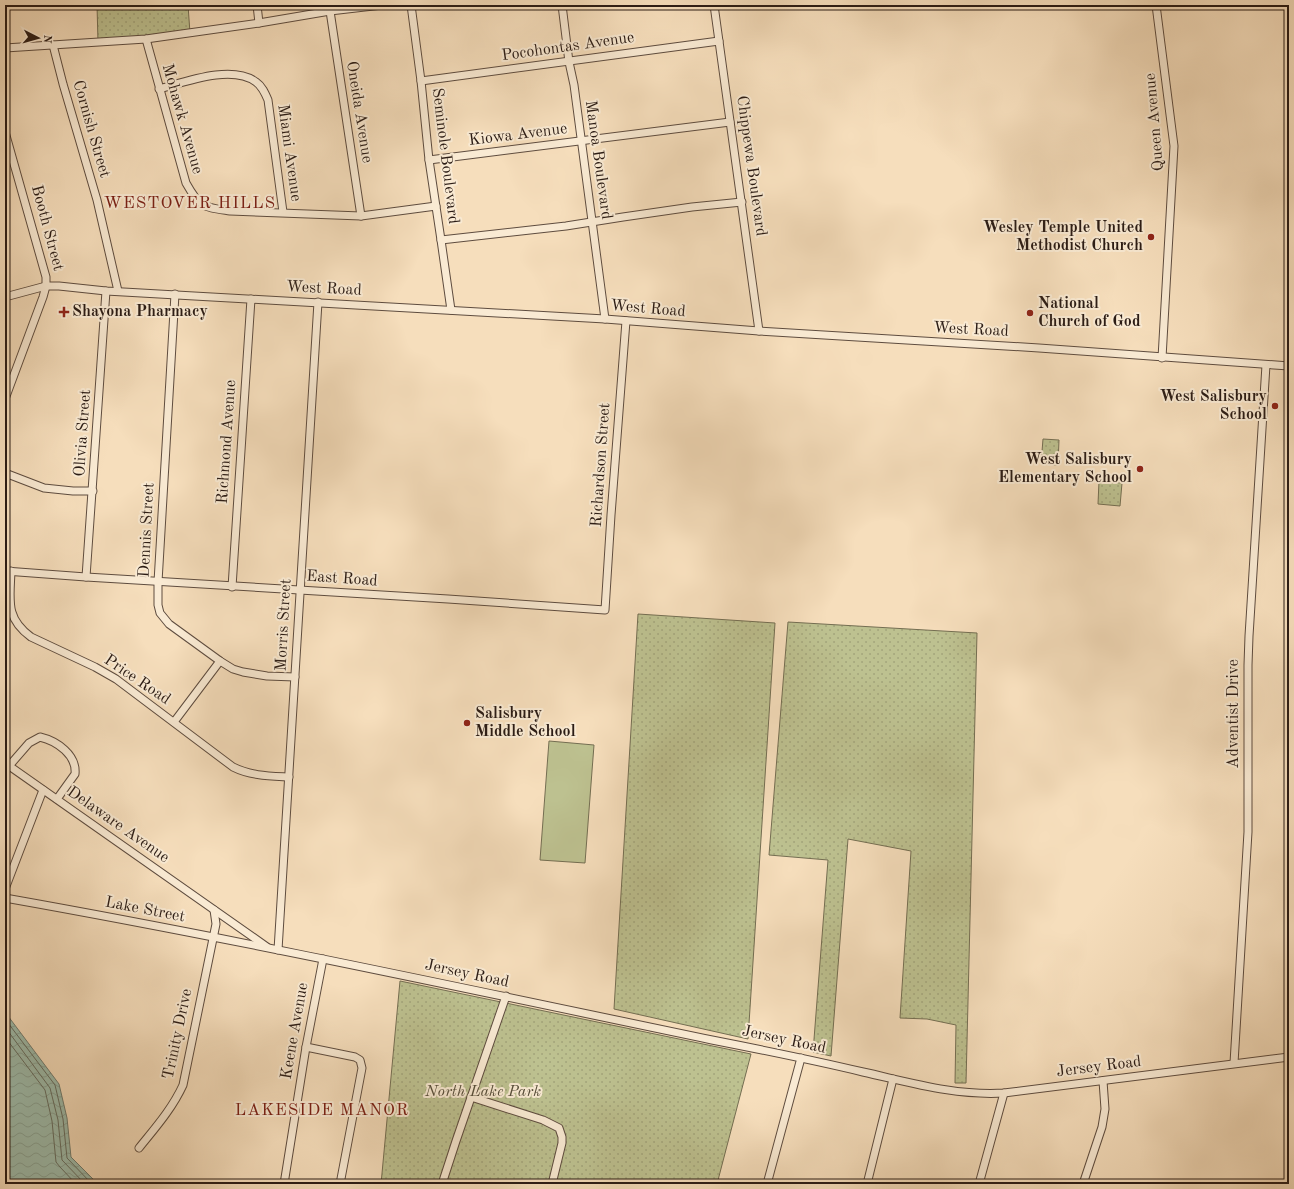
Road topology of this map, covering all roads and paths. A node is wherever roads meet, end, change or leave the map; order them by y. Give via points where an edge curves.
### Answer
1 (257, 5) edge
2 (382, 5) edge
3 (411, 5) edge
4 (562, 5) edge
5 (714, 5) edge
6 (1156, 5) edge
7 (330, 11) junction
8 (259, 23) junction
9 (146, 39) junction
10 (719, 41) junction
11 (53, 45) junction
12 (5, 48) edge
13 (569, 62) junction
14 (421, 81) junction
15 (159, 89) junction
16 (730, 122) junction
17 (5, 132) edge
18 (581, 140) junction
19 (429, 160) junction
20 (742, 202) junction
21 (436, 206) junction
22 (283, 212) junction
23 (361, 216) junction
24 (592, 222) junction
25 (441, 240) junction
26 (46, 286) junction
27 (106, 291) junction
28 (118, 291) junction
29 (175, 294) junction
30 (5, 296) edge
31 (251, 299) junction
32 (318, 302) junction
33 (451, 310) junction
34 (605, 319) junction
35 (626, 321) junction
36 (759, 332) junction
37 (1162, 358) junction
38 (1266, 364) junction
39 (1289, 366) edge
40 (6, 396) edge
41 (5, 473) edge
42 (93, 491) junction
43 (8, 571) edge
44 (86, 577) junction
45 (158, 582) junction
46 (232, 587) junction
47 (300, 590) junction
48 (606, 610) joint
49 (220, 661) junction
50 (295, 677) junction
51 (174, 722) junction
52 (7, 764) edge
53 (289, 777) junction
54 (43, 790) junction
55 (57, 799) junction
56 (5, 889) edge
57 (5, 898) edge
58 (214, 910) junction
59 (213, 938) junction
60 (268, 948) junction
61 (278, 950) junction
62 (323, 959) junction
63 (506, 996) junction
64 (306, 1047) junction
65 (1289, 1056) edge
66 (801, 1058) junction
67 (1234, 1063) junction
68 (894, 1079) junction
69 (1103, 1081) junction
70 (1004, 1093) junction
71 (471, 1097) junction
72 (139, 1148) dead end
73 (284, 1184) edge
74 (340, 1184) edge
75 (442, 1184) edge
76 (552, 1184) edge
77 (768, 1184) edge
78 (867, 1184) edge
79 (979, 1184) edge
80 (1083, 1184) edge

1 - 8 street
2 - 7 street
3 - 14 street, Seminole Boulevard
4 - 13 street, Manoa Boulevard
5 - 10 street, Chippewa Boulevard
6 - 37 street, Queen Avenue via 1174,146
7 - 8 street
7 - 23 street, Oneida Avenue
8 - 9 street
9 - 11 street
9 - 15 street, Mohawk Avenue
10 - 13 street, Pocohontas Avenue
10 - 16 street, Chippewa Boulevard
11 - 12 street
11 - 28 street, Cornish Street via 97,200
13 - 14 street, Pocohontas Avenue
13 - 18 street, Manoa Boulevard
14 - 19 street, Seminole Boulevard
15 - 22 street, Mohawk Avenue via 186,183 200,204 230,211
15 - 22 street, Miami Avenue via 220,75 242,76 257,82 268,100
16 - 18 street, Kiowa Avenue
16 - 20 street, Chippewa Boulevard
17 - 26 street, Booth Street via 45,270
18 - 19 street, Kiowa Avenue
18 - 24 street, Manoa Boulevard
19 - 21 street, Seminole Boulevard
20 - 24 street
20 - 36 street, Chippewa Boulevard
21 - 23 street, Mohawk Avenue
21 - 25 street, Seminole Boulevard
22 - 23 street, Mohawk Avenue
24 - 25 street
24 - 34 street, Manoa Boulevard
25 - 33 street, Seminole Boulevard
26 - 27 street, West Road
26 - 30 street, West Road
26 - 40 street, Booth Street
27 - 28 street, West Road
27 - 42 street, Olivia Street
28 - 29 street, West Road
29 - 31 street, West Road
29 - 45 street, Dennis Street
31 - 32 street, West Road
31 - 46 street, Richmond Avenue
32 - 33 street, West Road
32 - 47 street, Morris Street
33 - 34 street, West Road
34 - 35 street, West Road
35 - 36 street, West Road
35 - 48 street, Richardson Street
36 - 37 street, West Road
37 - 38 street, West Road
38 - 39 street, West Road
38 - 67 street, Adventist Drive via 1248,650 1248,832
41 - 42 street via 44,488
42 - 44 street, Olivia Street
43 - 44 street, East Road
43 - 51 street, Price Road via 11,611 23,631 107,674
44 - 45 street, East Road
45 - 46 street, East Road
45 - 49 street, Dennis Street via 160,613 169,624
46 - 47 street, East Road
47 - 48 street, East Road
47 - 50 street, Morris Street
49 - 50 street, Dennis Street via 243,672
49 - 51 street
50 - 53 street, Morris Street
51 - 53 street, Price Road via 222,760 241,771 262,776
52 - 54 street, Delaware Avenue
52 - 55 street via 29,743 40,737 62,748 73,760 75,774
53 - 61 street, Morris Street
54 - 55 street, Delaware Avenue
54 - 56 street
55 - 58 street, Delaware Avenue
57 - 59 street, Lake Street
58 - 59 street via 216,924
58 - 60 street, Delaware Avenue
59 - 60 street, Lake Street
59 - 72 street, Trinity Drive via 183,1085 177,1099
60 - 61 street, Lake Street
61 - 62 street, Jersey Road
62 - 63 street, Jersey Road
62 - 64 street, Keene Avenue
63 - 66 street, Jersey Road
63 - 71 street
64 - 73 street, Keene Avenue
64 - 74 street via 355,1058 360,1060 362,1068
65 - 67 street, Jersey Road
66 - 68 street, Jersey Road
66 - 77 street
67 - 69 street, Jersey Road
68 - 70 street, Jersey Road via 965,1093
68 - 78 street
69 - 70 street, Jersey Road
69 - 80 street via 1105,1109 1102,1127
70 - 79 street
71 - 75 street
71 - 76 street via 543,1120 559,1128 562,1143

